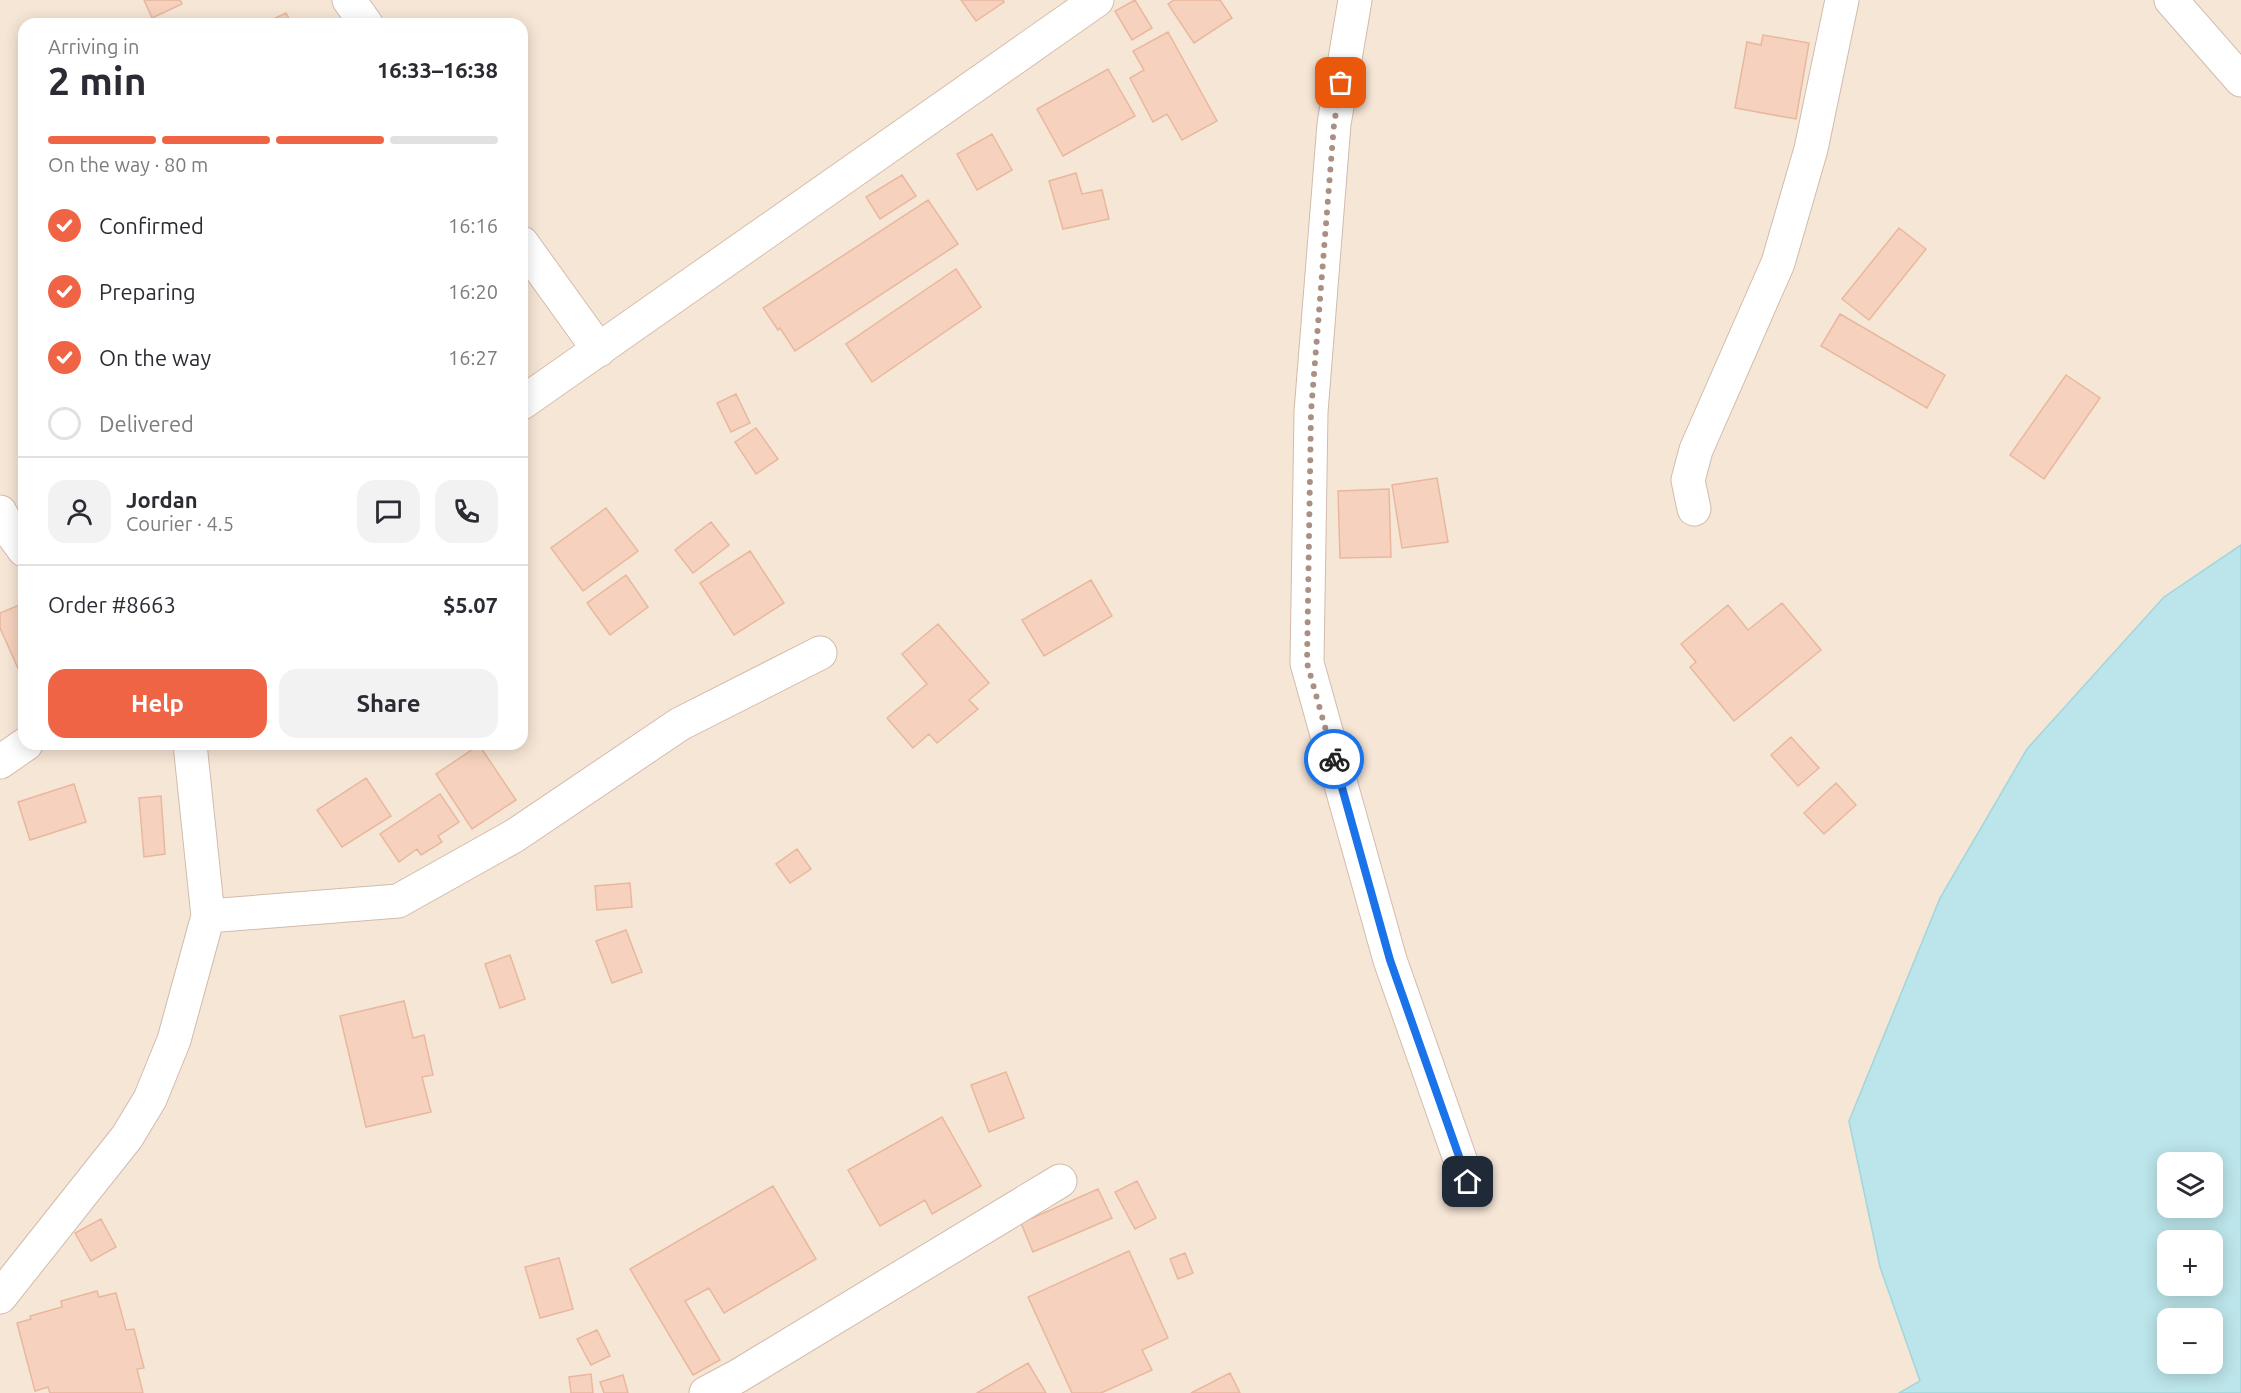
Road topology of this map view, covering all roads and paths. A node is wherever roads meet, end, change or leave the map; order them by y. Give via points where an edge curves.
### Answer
1 (349, 0) edge
2 (1096, 0) edge
3 (1355, 0) edge
4 (1842, 0) edge
5 (2171, 0) edge
6 (362, 18) edge
7 (2241, 80) edge
8 (528, 251) edge
9 (599, 350) junction
10 (528, 399) edge
11 (1694, 509) dead end
12 (0, 513) edge
13 (18, 542) edge
14 (820, 652) dead end
15 (18, 750) edge
16 (191, 750) edge
17 (0, 762) edge
18 (208, 916) junction
19 (1060, 1181) dead end
20 (1468, 1182) dead end
21 (0, 1297) edge
22 (706, 1393) edge

1 - 6 street
2 - 9 street
3 - 20 street via 1334,124 1312,400 1307,663 1390,960
4 - 11 street via 1811,149 1778,262 1696,450 1688,480
5 - 7 street
8 - 9 street
9 - 10 street
12 - 13 street
14 - 18 street via 680,724 514,836 398,901
15 - 17 street
16 - 18 street
18 - 21 street via 174,1040 150,1099 127,1137
19 - 22 street

